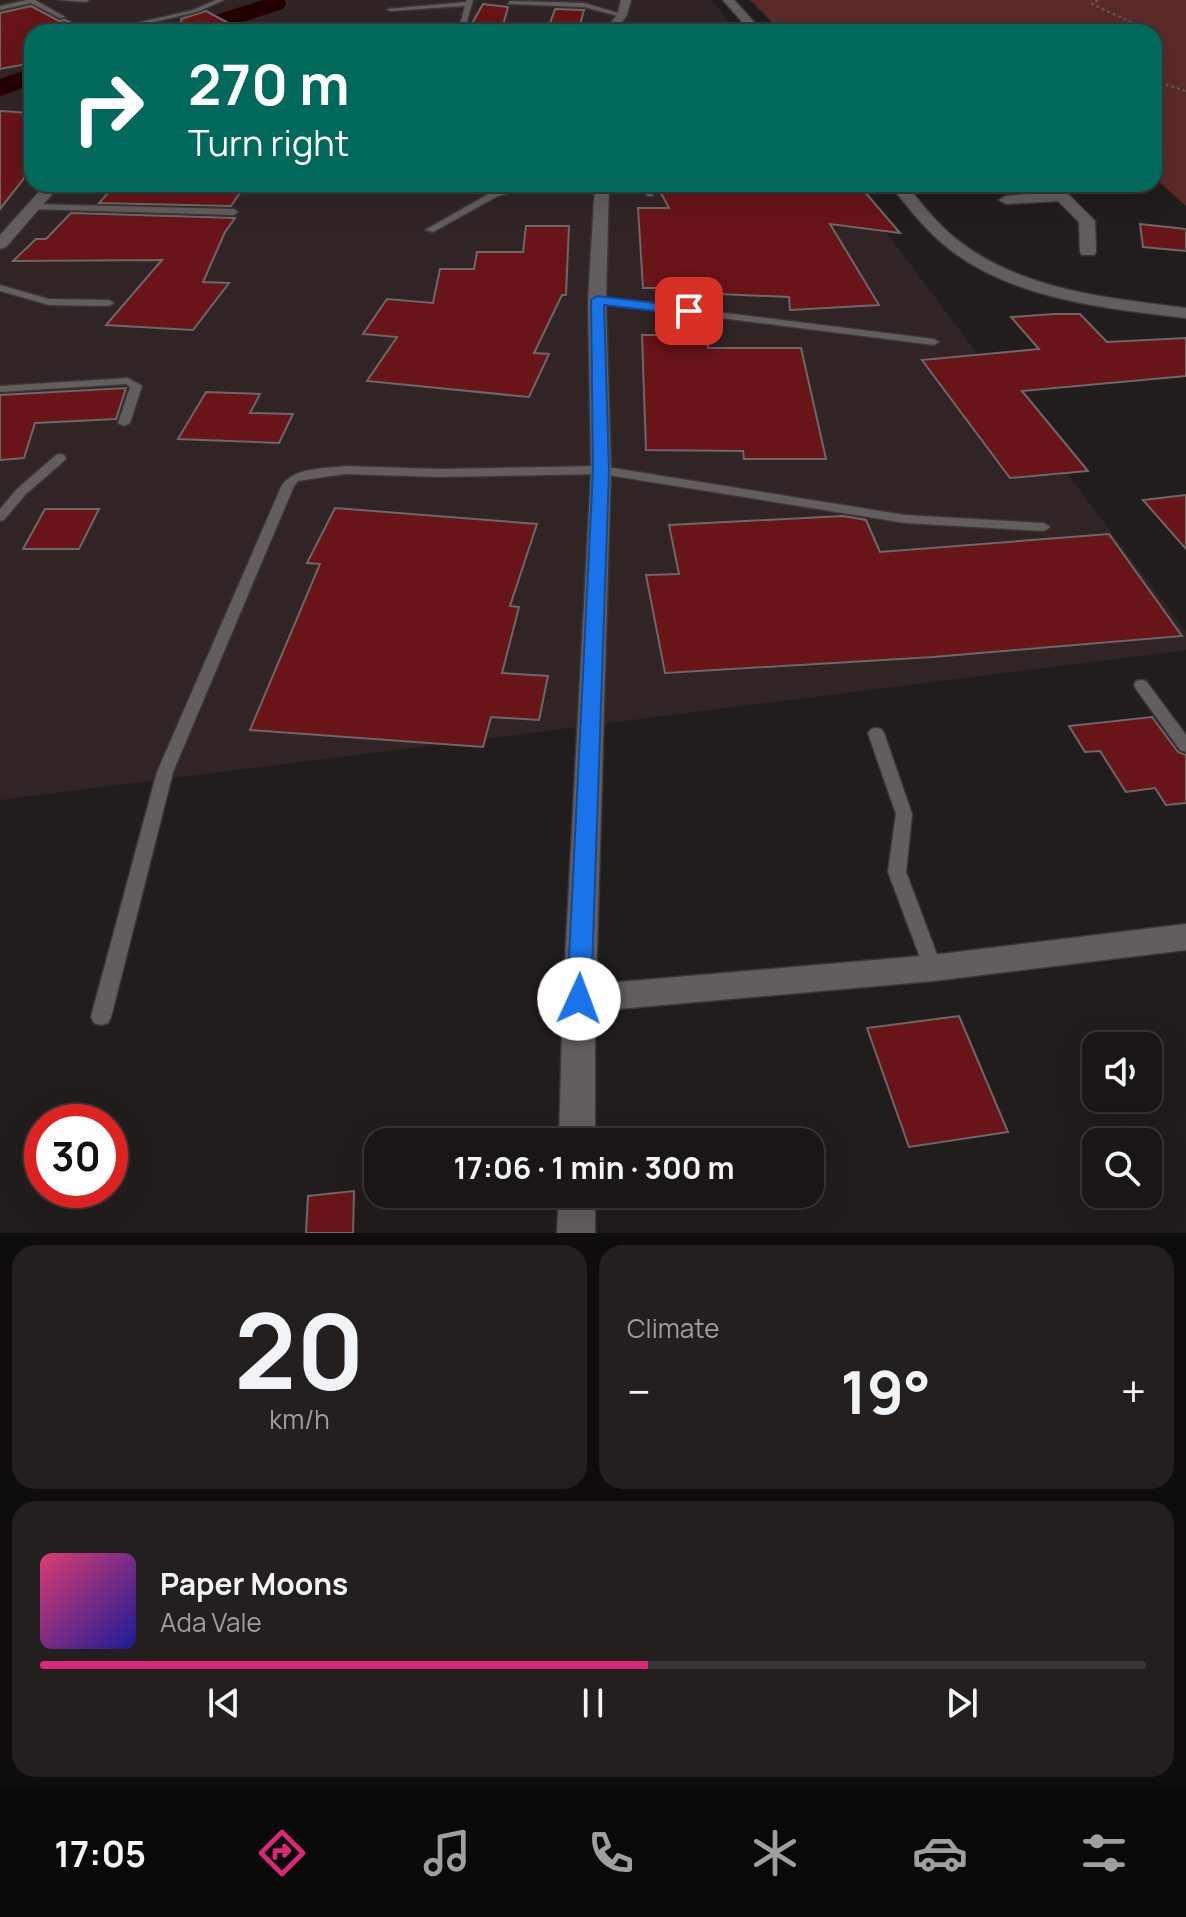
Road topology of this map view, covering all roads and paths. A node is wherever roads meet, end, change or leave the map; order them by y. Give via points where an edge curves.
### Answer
1 (61, 0) edge
2 (86, 0) edge
3 (221, 0) edge
4 (626, 0) edge
5 (728, 0) edge
6 (1098, 0) edge
7 (31, 1) edge
8 (469, 2) edge
9 (510, 3) dead end
10 (0, 8) edge
11 (390, 9) dead end
12 (622, 15) junction
13 (62, 17) dead end
14 (136, 24) edge
15 (463, 24) edge
16 (615, 24) edge
17 (750, 24) edge
18 (1135, 24) edge
19 (1162, 84) edge
20 (1186, 91) edge
21 (47, 192) edge
22 (503, 192) edge
23 (602, 192) edge
24 (904, 192) edge
25 (1058, 192) edge
26 (1062, 196) junction
27 (1006, 200) dead end
28 (33, 207) junction
29 (234, 212) dead end
30 (430, 230) dead end
31 (0, 244) edge
32 (1088, 252) dead end
33 (0, 288) edge
34 (597, 300) junction
35 (109, 303) dead end
36 (1186, 313) edge
37 (934, 342) dead end
38 (0, 389) edge
39 (124, 423) dead end
40 (60, 458) dead end
41 (601, 470) junction
42 (0, 517) edge
43 (1044, 527) dead end
44 (1141, 685) dead end
45 (876, 733) dead end
46 (1186, 746) edge
47 (1186, 937) edge
48 (933, 968) junction
49 (579, 999) junction
50 (101, 1017) dead end
51 (577, 1128) edge
52 (577, 1208) edge
53 (576, 1233) edge

1 - 2 lane
3 - 14 lane
4 - 12 street
5 - 17 street
6 - 18 path via 1092,4
7 - 10 lane
7 - 13 lane
8 - 11 lane
8 - 15 lane
9 - 12 lane via 584,5
12 - 16 street
19 - 20 path
21 - 28 street
22 - 30 lane
23 - 34 street
24 - 36 street via 950,242 1017,281
25 - 26 street
26 - 27 street
26 - 32 street via 1087,221
28 - 29 lane
28 - 31 street
33 - 35 lane via 49,302
34 - 37 lane
34 - 41 street
38 - 39 lane via 128,381 136,386
40 - 42 lane
41 - 43 lane via 905,519
41 - 49 street
41 - 50 lane via 345,470 294,478 165,772
44 - 46 lane
45 - 48 lane via 904,814 897,872
47 - 48 street
48 - 49 street
49 - 51 street
52 - 53 street

